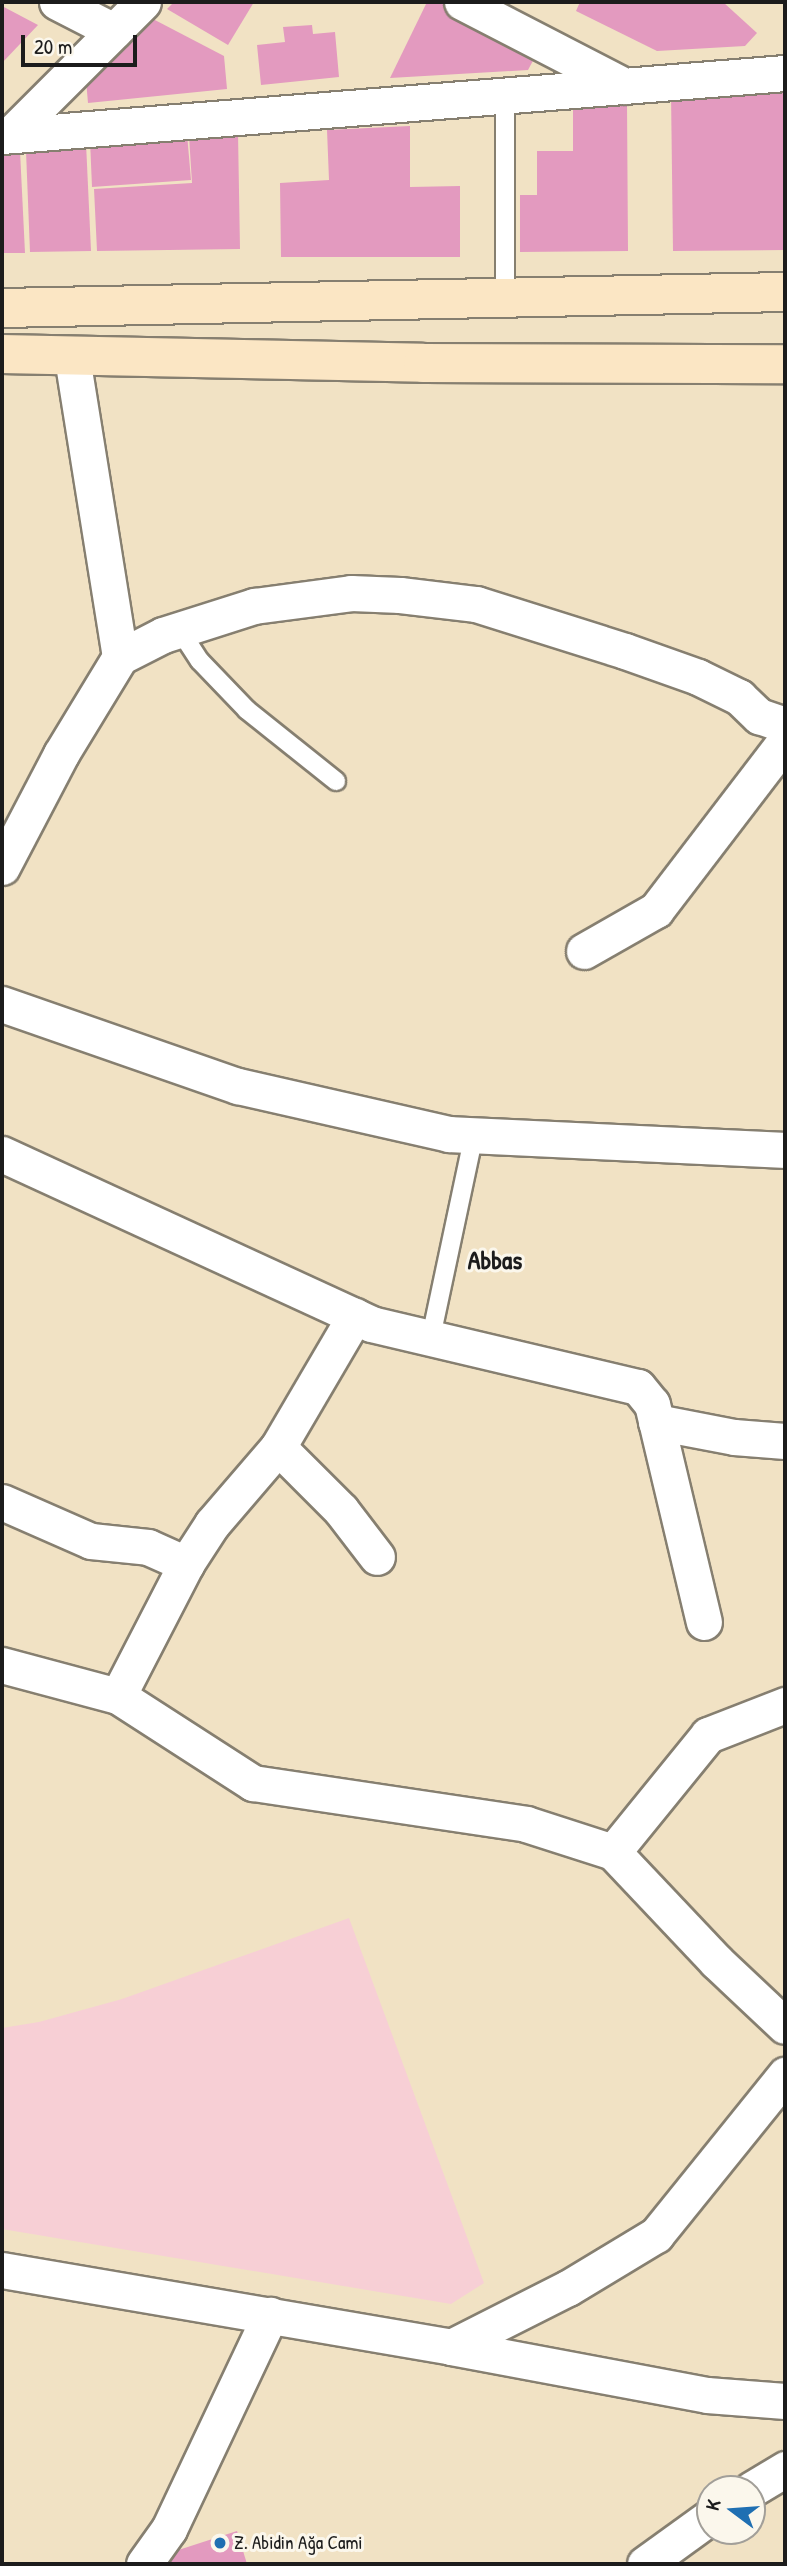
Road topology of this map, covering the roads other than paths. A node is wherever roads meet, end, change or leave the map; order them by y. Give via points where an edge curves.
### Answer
1 (57, 2) edge
2 (143, 2) edge
3 (462, 2) edge
4 (114, 31) junction
5 (785, 73) edge
6 (625, 86) junction
7 (505, 96) junction
8 (6, 135) edge
9 (785, 292) edge
10 (505, 299) junction
11 (2, 308) edge
12 (2, 354) edge
13 (72, 357) junction
14 (785, 364) edge
15 (179, 629) junction
16 (120, 657) junction
17 (785, 724) edge
18 (785, 741) edge
19 (335, 781) dead end
20 (2, 867) edge
21 (584, 951) dead end
22 (2, 1004) edge
23 (474, 1135) junction
24 (785, 1150) edge
25 (2, 1154) edge
26 (355, 1316) junction
27 (431, 1337) junction
28 (656, 1422) junction
29 (785, 1441) edge
30 (278, 1447) junction
31 (2, 1502) edge
32 (377, 1557) dead end
33 (186, 1564) junction
34 (704, 1622) dead end
35 (2, 1665) edge
36 (118, 1696) junction
37 (785, 1705) edge
38 (613, 1852) junction
39 (785, 2026) edge
40 (785, 2075) edge
41 (2, 2270) edge
42 (270, 2315) junction
43 (451, 2347) junction
44 (785, 2401) edge
45 (785, 2469) edge
46 (766, 2481) edge
47 (696, 2527) edge
48 (144, 2564) edge
49 (645, 2564) edge

1 - 4 street
2 - 4 street
3 - 6 street
4 - 8 street
5 - 6 street
6 - 7 street
7 - 8 street
7 - 10 lane
9 - 10 main road
10 - 11 main road
12 - 13 main road
13 - 14 main road
13 - 16 street
15 - 16 street
15 - 17 street via 254,606 338,594 476,604 698,677 739,697 759,716
15 - 19 lane via 200,662 247,710
16 - 20 street via 61,754
18 - 21 street via 656,910
22 - 23 street via 238,1086
23 - 24 street
23 - 27 lane
25 - 26 street
26 - 27 street
26 - 30 street
27 - 28 street via 638,1387 652,1404
28 - 29 street
28 - 34 street
30 - 32 street via 341,1510
30 - 33 street via 212,1524
31 - 33 street via 91,1542 148,1547
33 - 36 street
35 - 36 street
36 - 38 street via 253,1783 526,1824
37 - 38 street via 708,1735
38 - 39 street
40 - 43 street via 656,2235 568,2288
41 - 42 street
42 - 43 street
42 - 48 street via 169,2529
43 - 44 street via 707,2395
45 - 46 street
47 - 49 street

